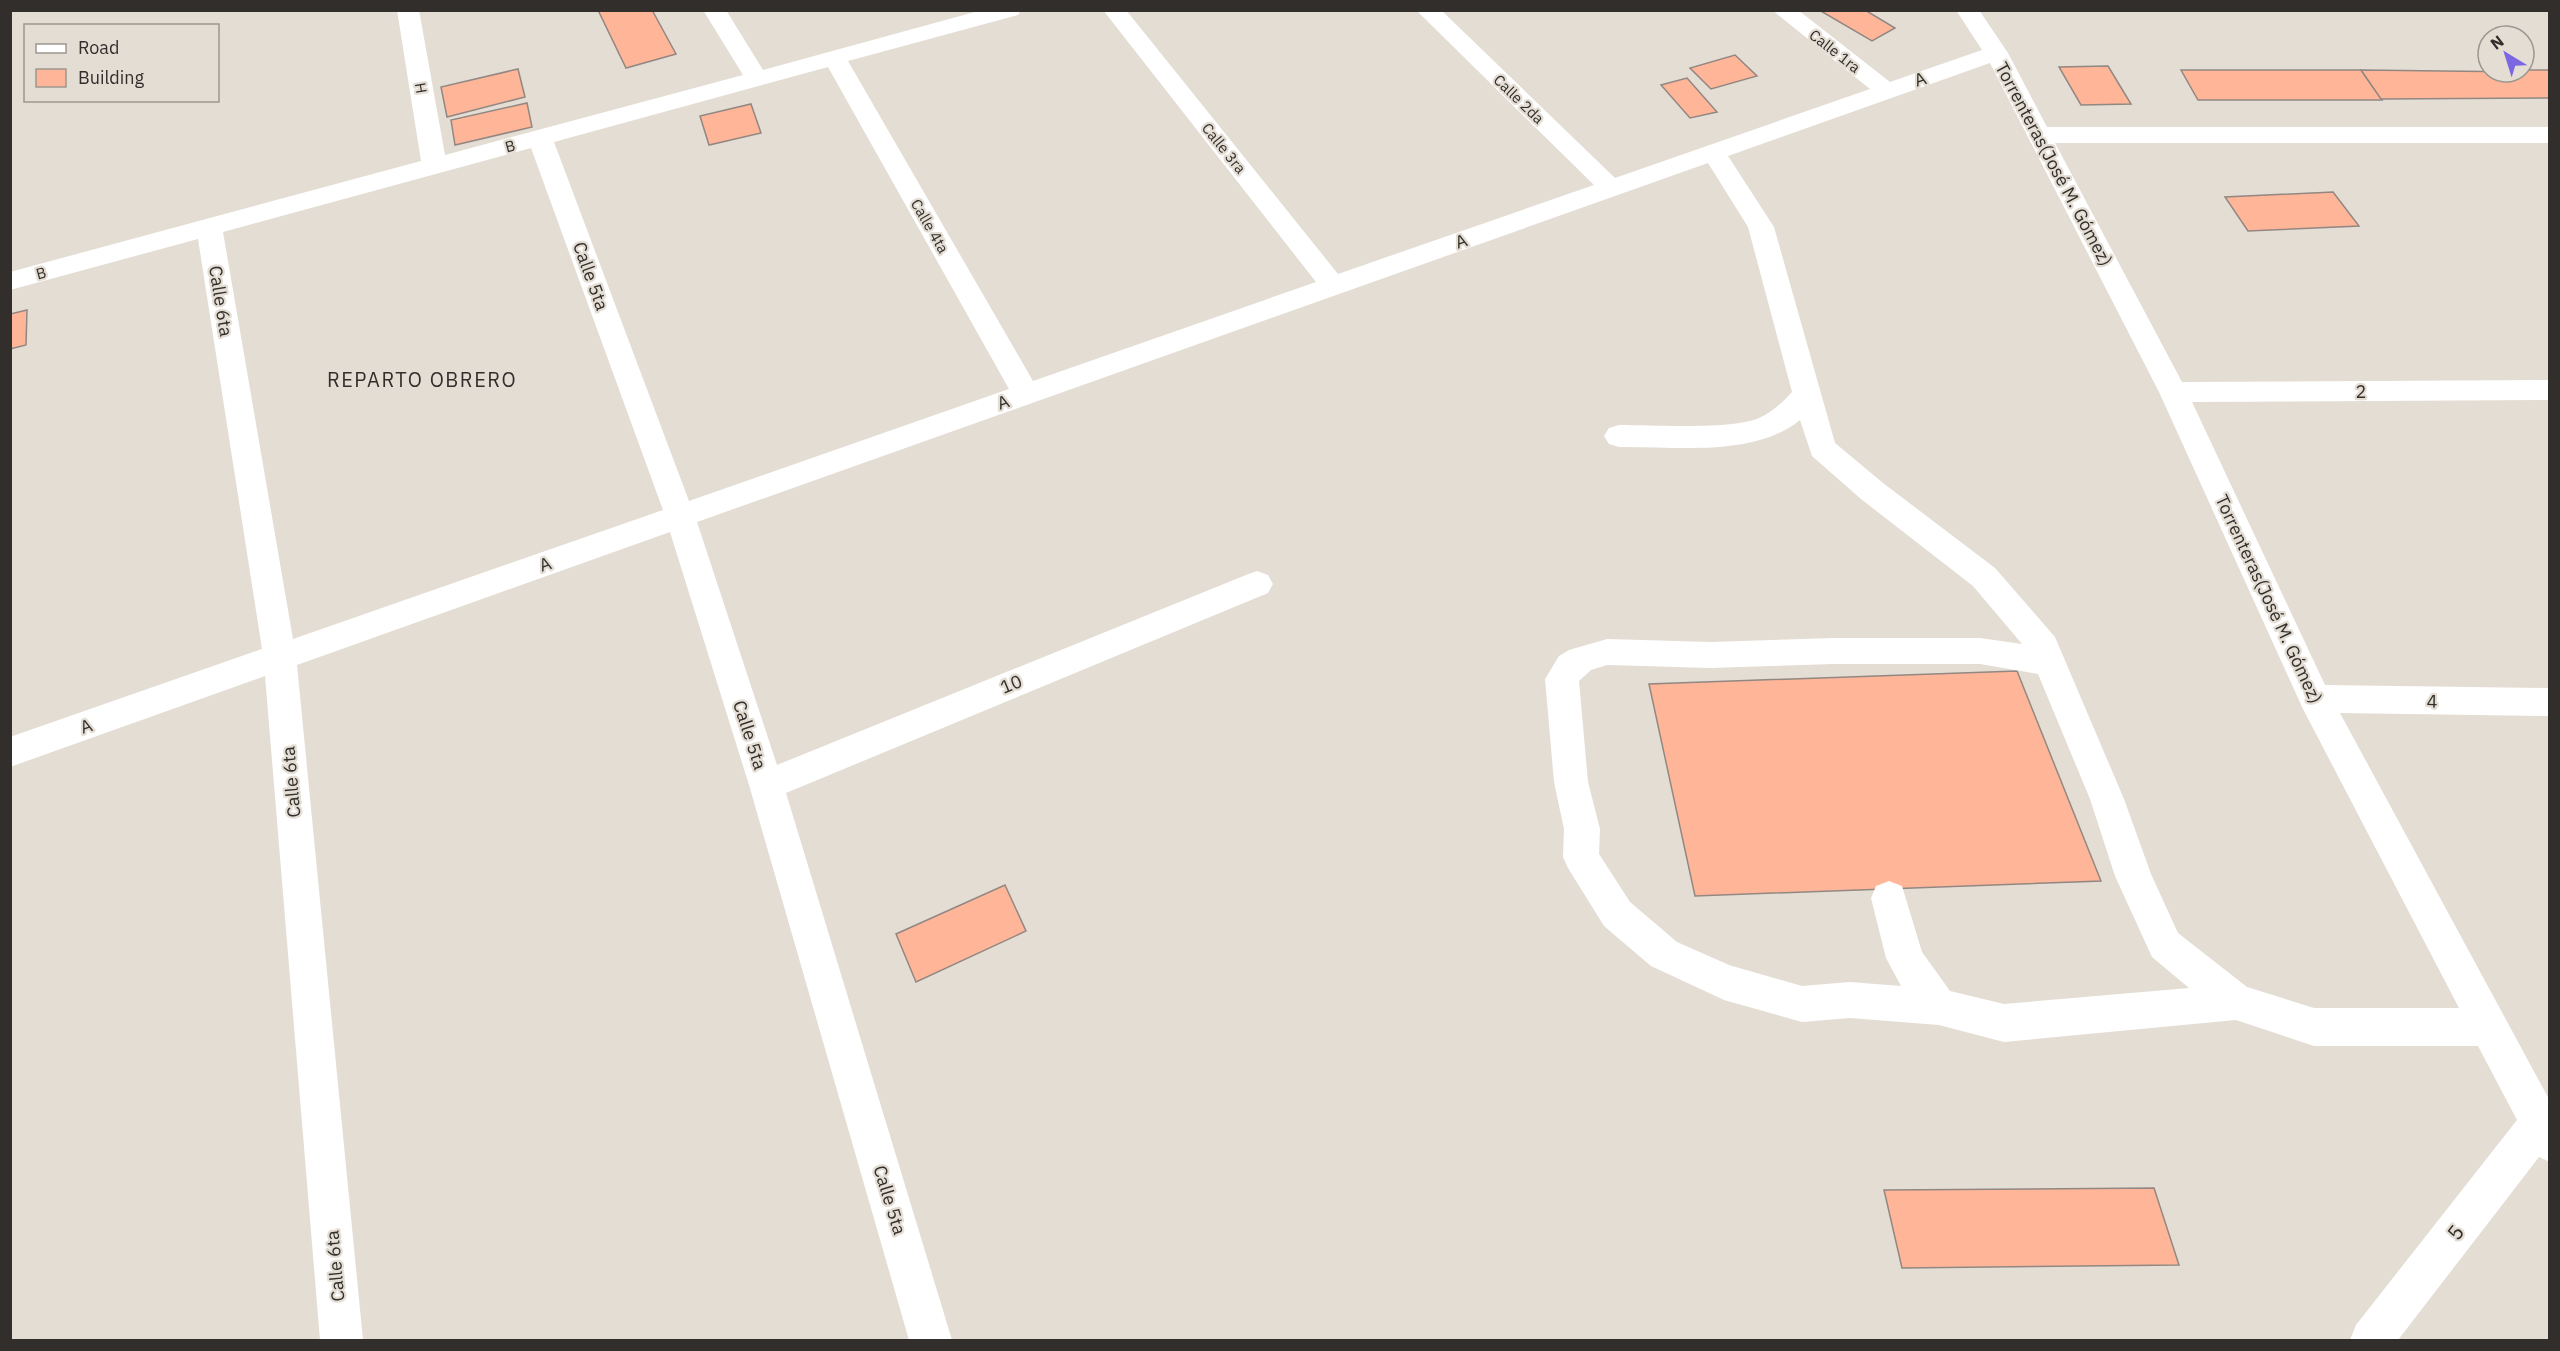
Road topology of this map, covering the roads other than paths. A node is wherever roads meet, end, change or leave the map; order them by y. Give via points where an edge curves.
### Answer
1 (408, 10) edge
2 (714, 10) edge
3 (1010, 10) edge
4 (1114, 10) edge
5 (1427, 10) edge
6 (1783, 10) edge
7 (1967, 10) edge
8 (1996, 53) junction
9 (835, 58) junction
10 (757, 79) junction
11 (1887, 91) junction
12 (2039, 135) junction
13 (2550, 135) edge
14 (540, 138) junction
15 (1713, 152) junction
16 (434, 166) junction
17 (1611, 188) junction
18 (209, 228) junction
19 (10, 281) edge
20 (1333, 286) junction
21 (2550, 390) edge
22 (2173, 392) junction
23 (1026, 394) junction
24 (1807, 394) junction
25 (1619, 436) dead end
26 (680, 516) junction
27 (1257, 584) dead end
28 (280, 658) junction
29 (2050, 662) junction
30 (2315, 699) junction
31 (2550, 702) edge
32 (10, 752) edge
33 (766, 785) junction
34 (1889, 898) dead end
35 (2236, 1002) junction
36 (1939, 1007) junction
37 (2489, 1027) junction
38 (2545, 1133) edge
39 (341, 1341) edge
40 (931, 1341) edge
41 (2371, 1341) edge

1 - 16 street, H
2 - 10 street
3 - 9 street, B
4 - 20 street, Calle 3ra
5 - 17 street, Calle 2da
6 - 11 street, Calle 1ra
7 - 8 street, Torrenteras(José M. Gómez)
8 - 11 street, A
8 - 12 street, Torrenteras(José M. Gómez)
9 - 10 street, B
9 - 23 street, Calle 4ta
10 - 14 street, B
11 - 15 street, A
12 - 13 street
12 - 22 street, Torrenteras(José M. Gómez)
14 - 16 street, B
14 - 26 street, Calle 5ta
15 - 17 street, A
15 - 24 street via 1761,227
16 - 18 street, B
17 - 20 street, A
18 - 19 street, B
18 - 28 street, Calle 6ta
20 - 23 street, A
21 - 22 street, 2
22 - 30 street, Torrenteras(José M. Gómez)
23 - 26 street, A
24 - 25 street via 1791,413 1766,428 1734,433
24 - 29 street via 1822,448 1984,577 2043,646
26 - 28 street, A
26 - 33 street, Calle 5ta
27 - 33 street, 10
28 - 32 street, A
28 - 39 street, Calle 6ta
29 - 35 street via 2107,799 2133,876 2165,945
29 - 36 street via 1980,651 1711,655 1607,652 1581,660 1562,679 1581,857 1617,914 1664,954 1724,982 1802,1004 1850,1000
30 - 31 street, 4
30 - 37 street, Torrenteras(José M. Gómez)
33 - 40 street, Calle 5ta
34 - 36 street via 1905,958
35 - 36 street via 2004,1023
35 - 37 street via 2314,1027
37 - 38 street, Torrenteras(José M. Gómez)
38 - 41 street, 5

